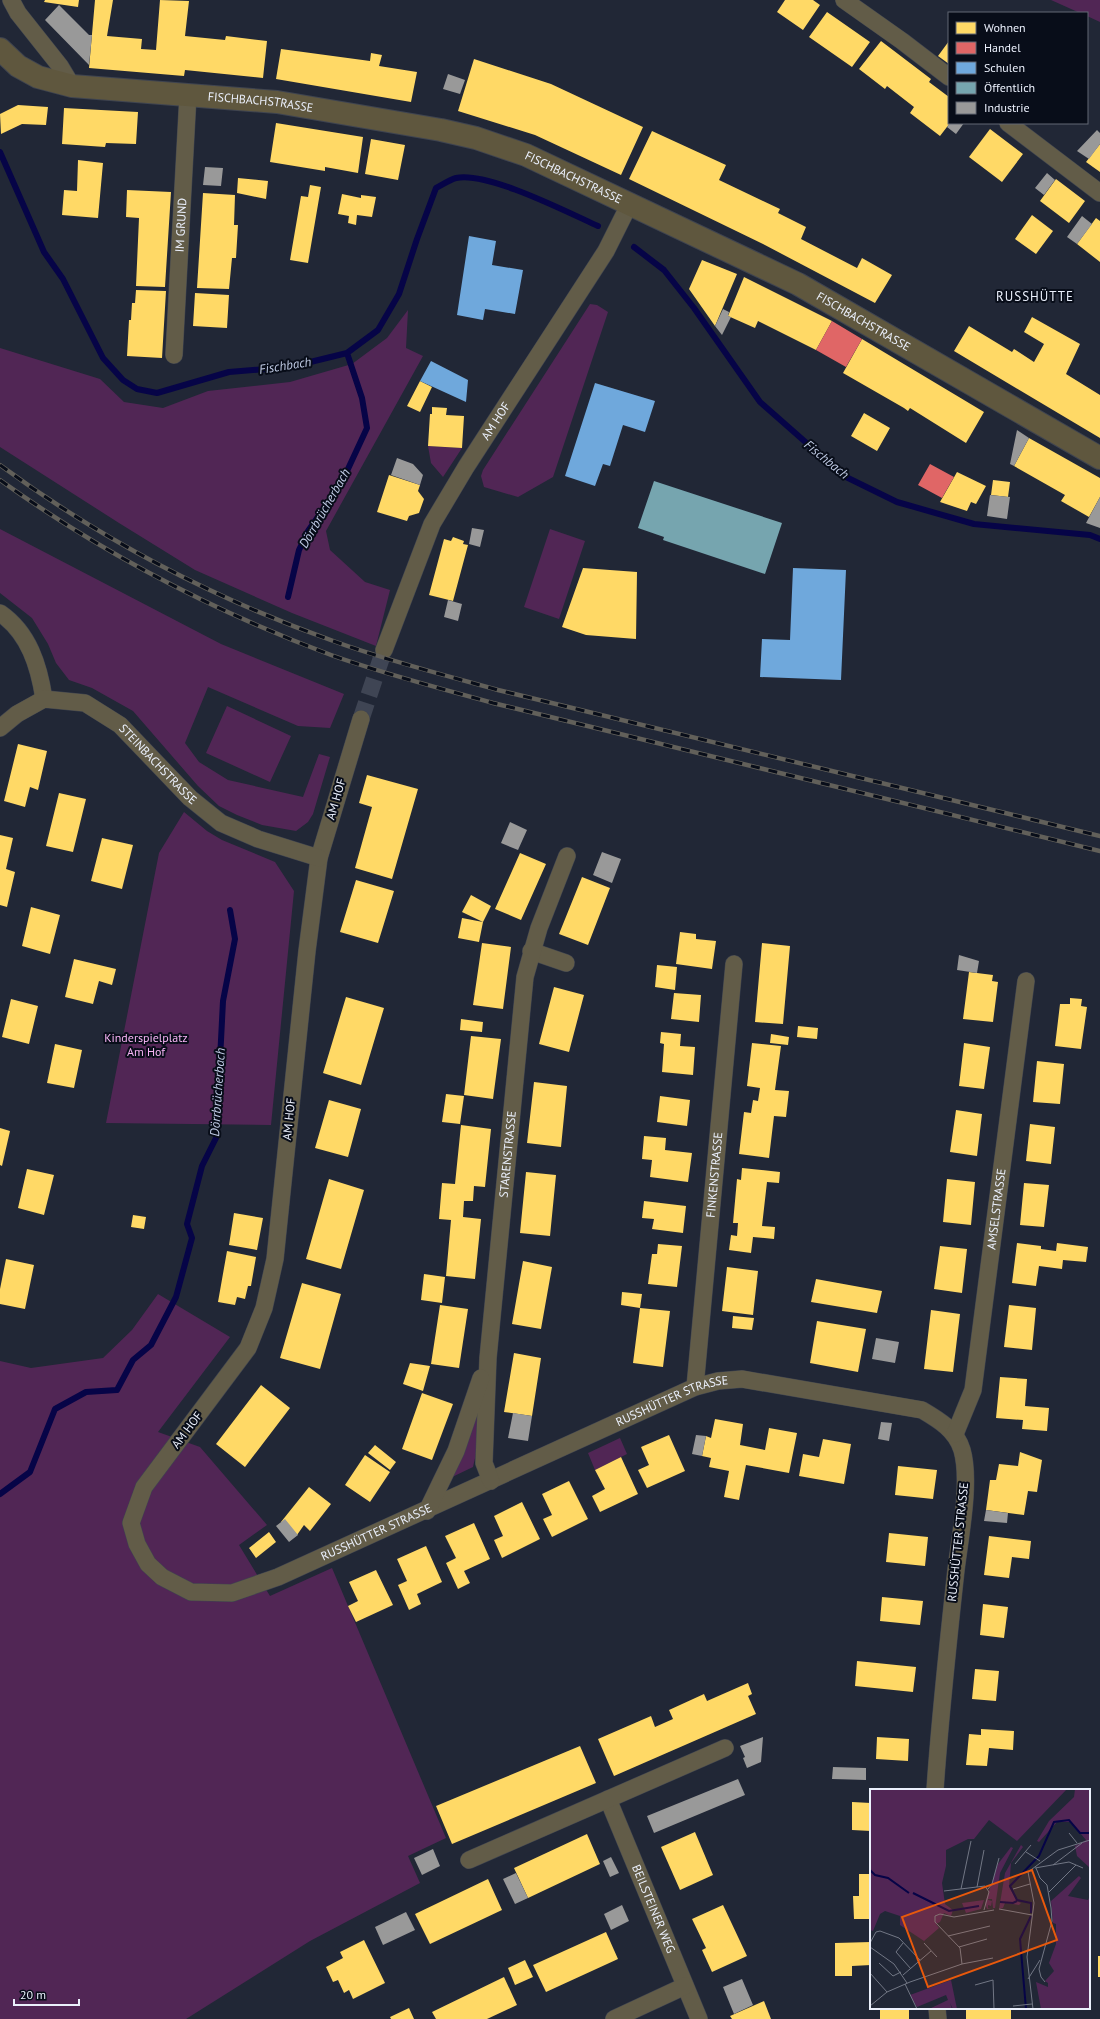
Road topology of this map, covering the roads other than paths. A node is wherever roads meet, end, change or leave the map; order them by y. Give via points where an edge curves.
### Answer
1 (11, 0) edge
2 (844, 0) edge
3 (0, 49) edge
4 (948, 76) edge
5 (72, 86) junction
6 (188, 95) junction
7 (1009, 124) edge
8 (1100, 193) edge
9 (630, 203) junction
10 (174, 356) dead end
11 (1100, 458) edge
12 (0, 613) edge
13 (384, 650) tunnel mouth
14 (44, 699) junction
15 (360, 720) tunnel mouth
16 (0, 728) edge
17 (567, 856) dead end
18 (319, 858) junction
19 (531, 951) junction
20 (566, 963) dead end
21 (734, 964) dead end
22 (1026, 981) dead end
23 (488, 1358) junction
24 (695, 1387) junction
25 (955, 1434) junction
26 (491, 1481) junction
27 (144, 1487) joint
28 (427, 1511) junction
29 (725, 1748) dead end
30 (934, 1789) edge
31 (608, 1799) junction
32 (470, 1860) dead end
33 (685, 1986) junction
34 (614, 2019) edge
35 (699, 2019) edge

1 - 5 street
2 - 4 street
3 - 5 main road, FISCHBACHSTRASSE via 18,66 38,77
5 - 6 main road, FISCHBACHSTRASSE
6 - 9 main road, FISCHBACHSTRASSE via 277,102 476,138 526,155
6 - 10 street, IM GRUND
7 - 8 street
9 - 11 main road, FISCHBACHSTRASSE via 798,284
9 - 13 street, AM HOF via 606,251 432,524
12 - 14 street via 17,629 32,651 40,674
14 - 16 street via 16,714
14 - 18 street, STEINBACHSTRASSE via 86,703 120,725 190,798 224,825 278,846
15 - 18 street, AM HOF
17 - 19 street, STARENSTRASSE
18 - 27 street, AM HOF via 275,1259 264,1308 248,1348
19 - 20 street
19 - 23 street, STARENSTRASSE via 525,977 517,1047
21 - 24 street, FINKENSTRASSE
22 - 25 street, AMSELSTRASSE via 973,1390
23 - 26 street, STARENSTRASSE via 484,1463
23 - 28 street, STARENSTRASSE via 456,1451
24 - 25 street, RUSSHÜTTER STRASSE via 718,1380 742,1379 922,1410 942,1421
24 - 26 street, RUSSHÜTTER STRASSE
25 - 30 street, RUSSHÜTTER STRASSE via 962,1448 965,1464 964,1497
26 - 28 street, RUSSHÜTTER STRASSE
27 - 28 street, RUSSHÜTTER STRASSE via 131,1524 137,1544 148,1564 162,1577 191,1592 232,1593 278,1578
29 - 31 street
31 - 32 street
31 - 33 street, BEILSTEINER WEG
33 - 34 street
33 - 35 street, BEILSTEINER WEG

